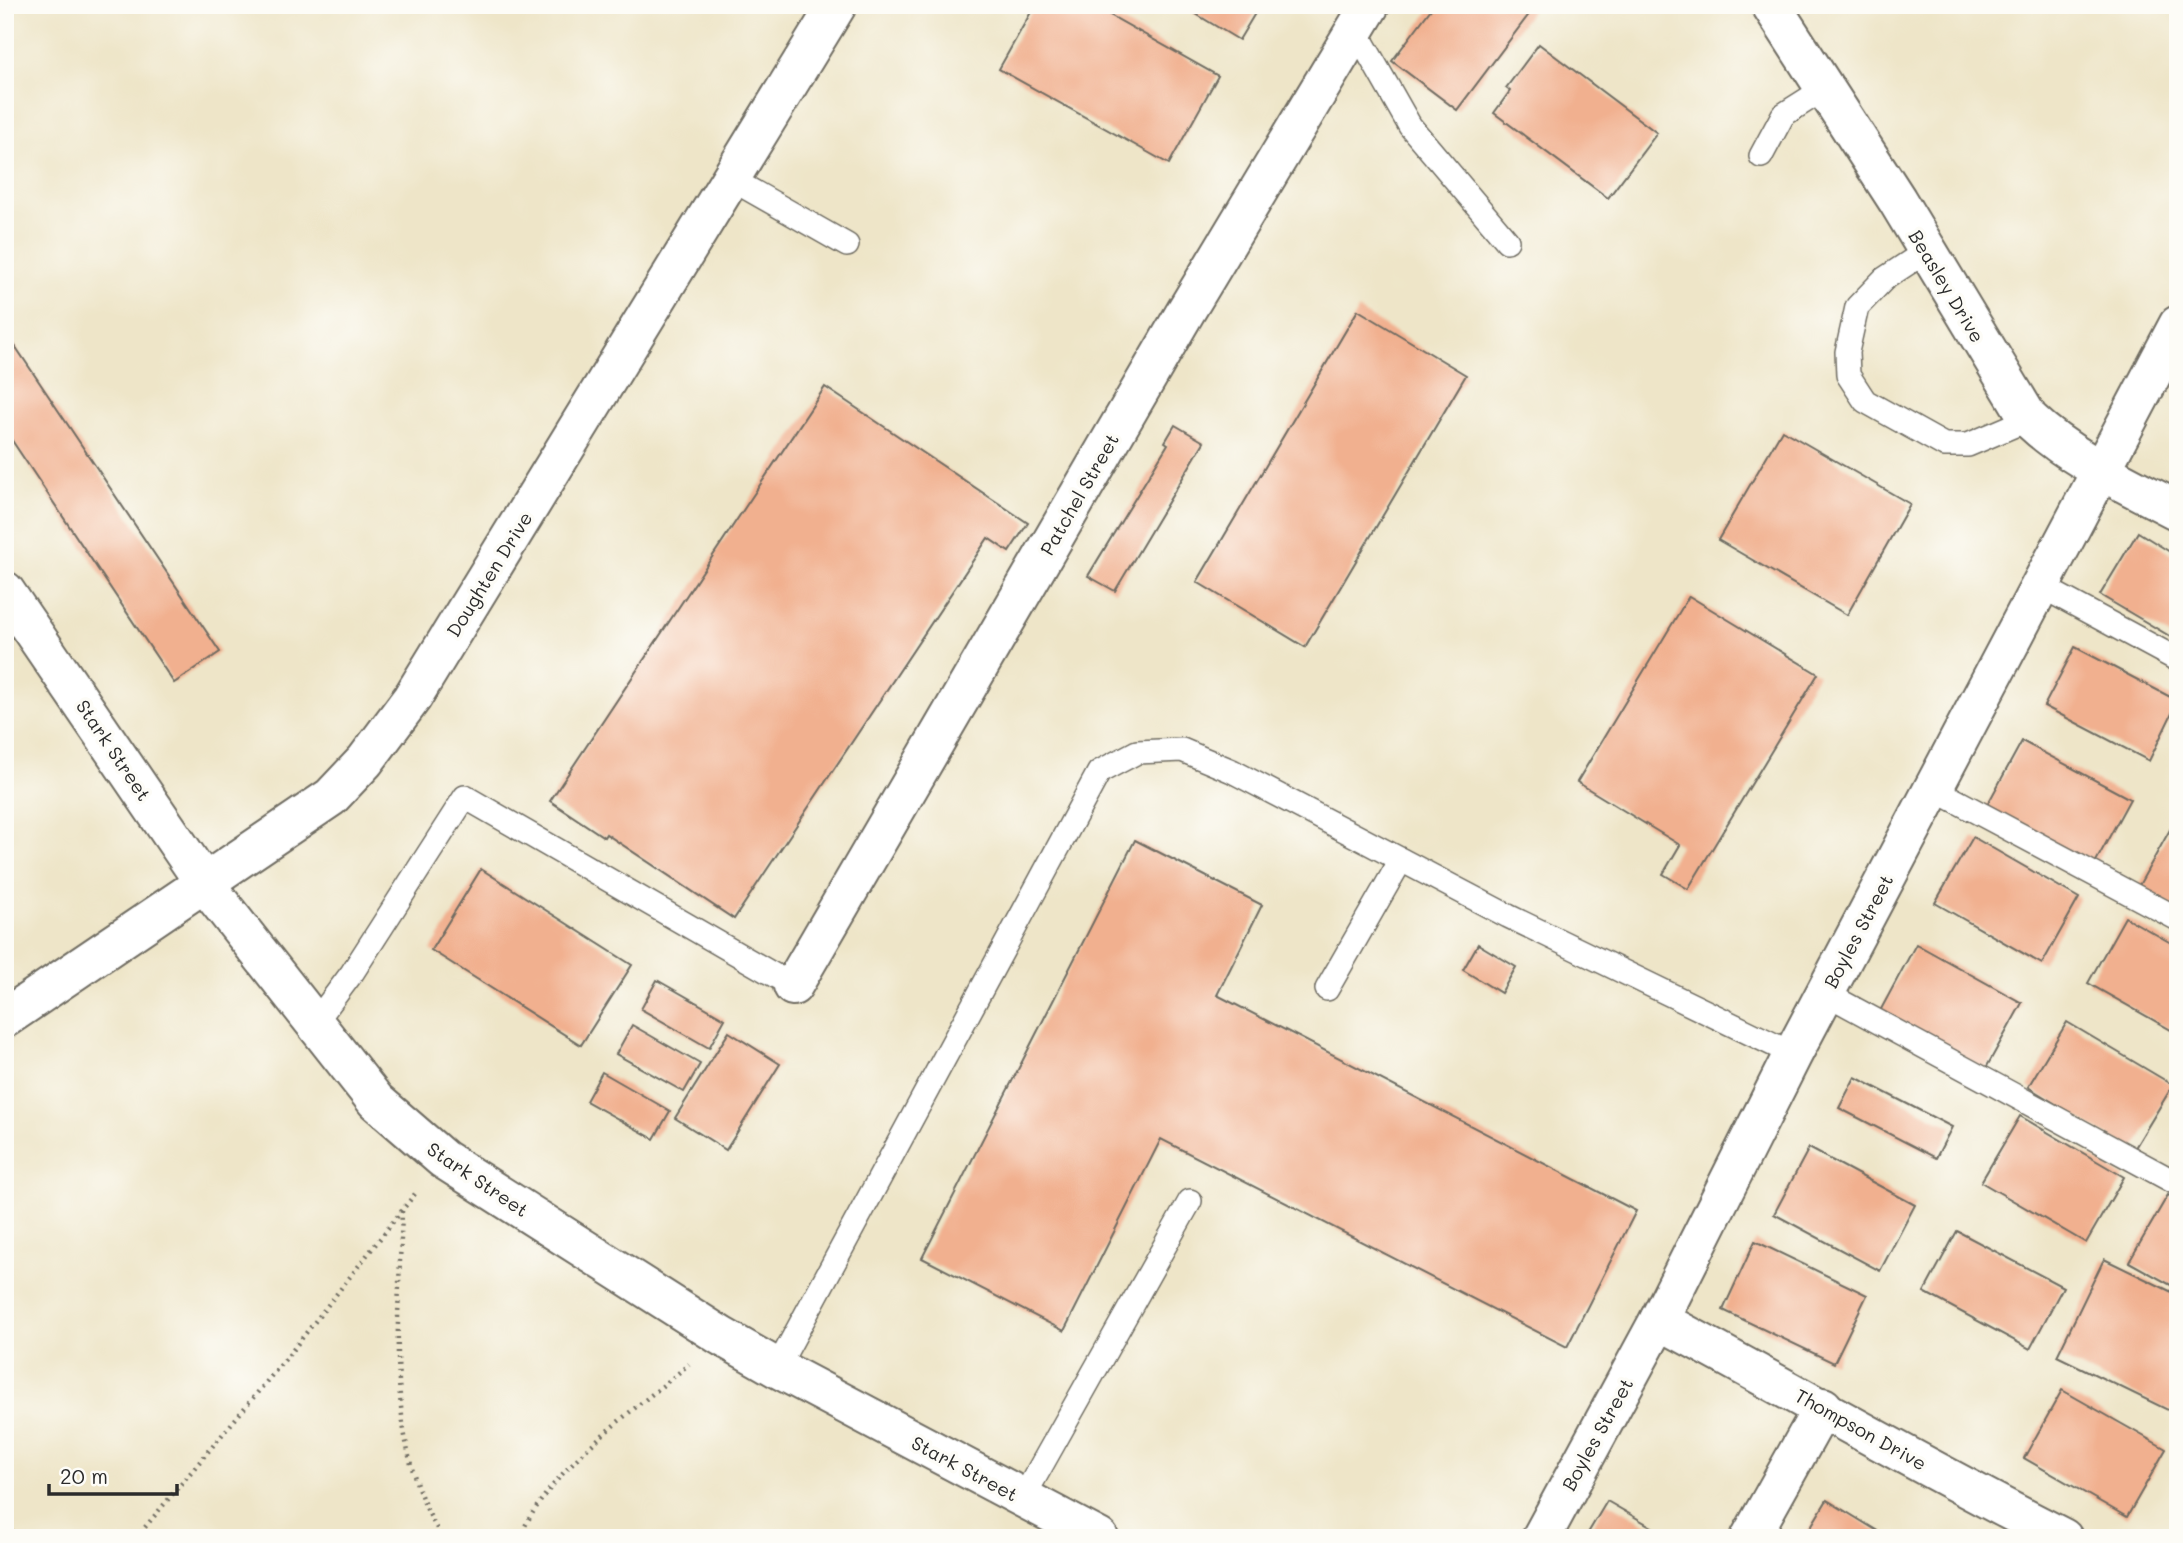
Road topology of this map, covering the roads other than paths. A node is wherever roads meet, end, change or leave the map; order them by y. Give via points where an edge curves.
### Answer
1 (837, 5) edge
2 (1771, 5) edge
3 (1363, 18) edge
4 (1824, 89) junction
5 (1761, 156) dead end
6 (731, 179) junction
7 (1507, 241) dead end
8 (847, 245) dead end
9 (1925, 252) junction
10 (2178, 325) edge
11 (2029, 419) junction
12 (2100, 469) junction
13 (2178, 511) edge
14 (2039, 584) junction
15 (5, 591) edge
16 (2178, 660) edge
17 (1932, 788) junction
18 (1401, 860) junction
19 (205, 884) junction
20 (2178, 919) edge
21 (793, 986) joint
22 (1327, 989) dead end
23 (1825, 993) junction
24 (5, 1018) edge
25 (314, 1024) junction
26 (1793, 1054) junction
27 (2178, 1184) edge
28 (1191, 1201) dead end
29 (1659, 1321) junction
30 (777, 1368) junction
31 (1823, 1407) junction
32 (1023, 1498) junction
33 (1099, 1538) edge
34 (1541, 1538) edge
35 (1750, 1538) edge
36 (2063, 1538) edge

1 - 6 street, Doughten Drive
2 - 4 street, Beasley Drive
3 - 7 lane via 1410,126
3 - 21 street, Patchel Street via 1186,311
4 - 5 lane via 1783,115
4 - 9 street, Beasley Drive via 1897,200
6 - 8 lane
6 - 19 street, Doughten Drive via 412,698 373,751 331,797
9 - 11 street, Beasley Drive
9 - 11 lane via 1885,279 1857,307 1847,352 1848,375 1865,401 1944,445 1968,445
10 - 12 street, Boyles Street
11 - 12 street, Beasley Drive
12 - 13 street, Beasley Drive
12 - 14 street, Boyles Street
14 - 16 lane
14 - 17 street, Boyles Street
15 - 19 street, Stark Street
17 - 20 lane
17 - 23 street, Boyles Street
18 - 22 lane
18 - 26 lane
18 - 30 lane via 1232,771 1182,750 1137,752 1099,772
19 - 24 street, Doughten Drive
19 - 25 street, Stark Street
21 - 25 lane via 465,797
23 - 26 street, Boyles Street
23 - 27 lane
25 - 30 street, Stark Street via 376,1101 443,1159
26 - 29 street, Boyles Street
28 - 32 lane
29 - 31 street, Thompson Drive
29 - 34 street, Boyles Street
30 - 32 street, Stark Street
31 - 35 street
31 - 36 street, Thompson Drive
32 - 33 street, Stark Street

